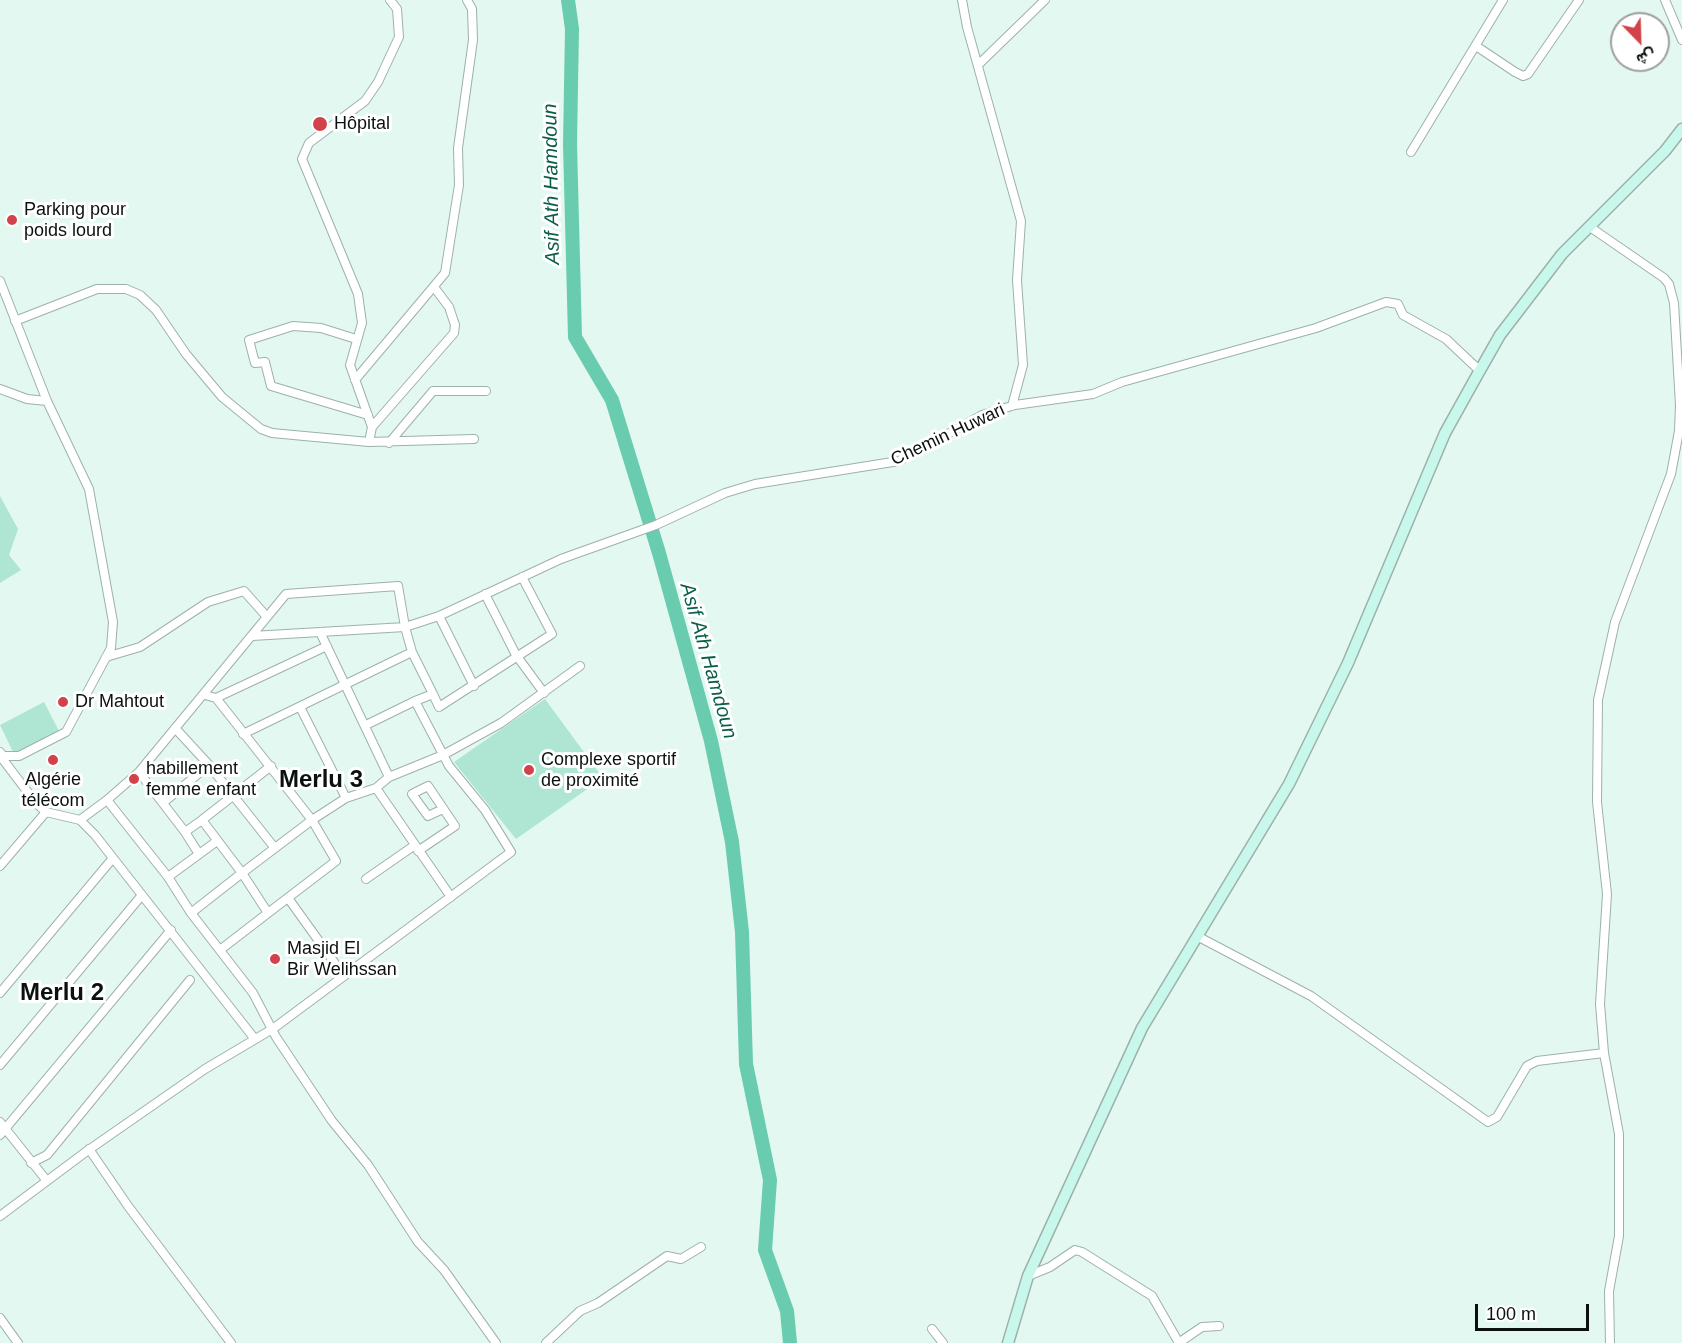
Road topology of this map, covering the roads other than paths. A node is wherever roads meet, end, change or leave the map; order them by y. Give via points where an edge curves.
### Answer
1 (390, 0) edge
2 (467, 0) edge
3 (962, 0) edge
4 (1045, 0) edge
5 (1503, 0) edge
6 (1579, 0) edge
7 (1665, 0) edge
8 (1682, 40) edge
9 (1476, 46) junction
10 (978, 65) junction
11 (1682, 129) edge
12 (1411, 152) dead end
13 (1590, 227) junction
14 (0, 282) edge
15 (434, 287) junction
16 (15, 321) junction
17 (356, 339) junction
18 (1480, 371) junction
19 (355, 380) junction
20 (0, 389) edge
21 (486, 391) dead end
22 (47, 401) junction
23 (1012, 405) junction
24 (1681, 405) edge
25 (368, 415) junction
26 (372, 427) junction
27 (474, 440) dead end
28 (369, 442) junction
29 (389, 443) junction
30 (522, 577) junction
31 (485, 594) junction
32 (439, 616) junction
33 (267, 617) junction
34 (405, 627) junction
35 (320, 632) junction
36 (252, 636) junction
37 (327, 646) junction
38 (412, 652) junction
39 (516, 655) junction
40 (106, 657) junction
41 (580, 666) dead end
42 (345, 685) junction
43 (474, 686) junction
44 (544, 693) junction
45 (205, 694) junction
46 (433, 694) junction
47 (216, 698) junction
48 (415, 701) junction
49 (300, 707) junction
50 (366, 725) junction
51 (175, 728) junction
52 (243, 734) junction
53 (1, 755) edge
54 (444, 755) junction
55 (209, 765) junction
56 (271, 766) junction
57 (139, 772) junction
58 (389, 777) junction
59 (376, 788) junction
60 (234, 797) junction
61 (346, 798) junction
62 (107, 800) junction
63 (164, 802) junction
64 (443, 809) dead end
65 (46, 812) junction
66 (80, 820) junction
67 (202, 820) junction
68 (312, 820) junction
69 (184, 832) junction
70 (217, 841) junction
71 (274, 847) junction
72 (417, 848) junction
73 (199, 854) junction
74 (113, 858) junction
75 (0, 866) edge
76 (242, 873) junction
77 (168, 877) junction
78 (366, 879) dead end
79 (142, 895) junction
80 (451, 897) junction
81 (288, 898) junction
82 (191, 912) junction
83 (268, 913) junction
84 (171, 930) junction
85 (1197, 936) junction
86 (220, 950) junction
87 (344, 976) junction
88 (190, 980) dead end
89 (0, 993) edge
90 (274, 1028) junction
91 (254, 1038) junction
92 (1604, 1053) junction
93 (0, 1065) edge
94 (2, 1129) edge
95 (89, 1149) junction
96 (32, 1163) junction
97 (47, 1181) junction
98 (0, 1216) edge
99 (701, 1247) dead end
100 (1028, 1276) junction
101 (0, 1318) edge
102 (1219, 1326) dead end
103 (932, 1329) dead end
104 (18, 1343) edge
105 (231, 1343) edge
106 (496, 1343) edge
107 (546, 1343) edge
108 (942, 1343) edge
109 (1008, 1343) edge
110 (1179, 1343) edge
111 (1610, 1343) edge

1 - 17 street via 397,9 399,37 378,82 357,108 309,143 302,159 358,294 362,323
2 - 15 street via 472,9 473,40 458,148 459,185 445,273
3 - 10 street
4 - 10 street
5 - 9 street
6 - 9 street via 1528,74 1515,72
7 - 8 street
9 - 12 street
10 - 23 street via 1021,220 1017,280 1023,365
11 - 13 street
13 - 18 street via 1562,254 1500,335
13 - 24 street via 1669,284 1674,303
14 - 16 street
15 - 19 street
15 - 26 street via 449,308 454,333
16 - 22 street
16 - 28 street via 97,290 126,289 140,295 156,310 202,375 252,423 273,433
17 - 19 street via 350,365
17 - 25 street via 321,328 293,326 249,340 255,363 265,362 271,386
18 - 23 street, Chemin Huwari via 1446,339 1403,315 1398,304 1386,302 1316,328 1122,382 1093,394
18 - 85 street via 1445,433 1321,720 1273,814
19 - 25 street
20 - 22 street via 27,399
21 - 29 street via 433,391
22 - 40 street via 90,489 113,622 111,648
23 - 30 street, Chemin Huwari via 982,415 899,461 735,490
24 - 92 street via 1671,474 1615,622 1598,700 1597,802 1607,894 1600,1004
25 - 26 street
26 - 28 street
27 - 29 street
28 - 29 street
30 - 31 street, Chemin Huwari
30 - 39 street via 552,634
31 - 32 street, Chemin Huwari
31 - 39 street
32 - 34 street, Chemin Huwari
32 - 43 street
33 - 34 street via 286,594 398,586
33 - 36 street
33 - 40 street via 244,591 208,602 140,647
34 - 35 street, Chemin Huwari
34 - 38 street
35 - 36 street, Chemin Huwari
35 - 37 street
36 - 45 street
37 - 42 street
37 - 47 street
38 - 42 street
38 - 46 street
39 - 43 street
39 - 44 street
40 - 53 street via 66,732 20,756
41 - 44 street
42 - 49 street
42 - 50 street
43 - 46 street via 439,707
44 - 54 street
45 - 47 street
45 - 51 street
46 - 48 street
47 - 52 street
48 - 50 street
48 - 54 street
49 - 52 street
49 - 61 street
50 - 58 street
51 - 55 street
51 - 57 street
52 - 56 street
53 - 65 street
54 - 58 street
54 - 80 street via 512,852
55 - 60 street
55 - 63 street
56 - 60 street
56 - 68 street
57 - 62 street
57 - 63 street
58 - 59 street
59 - 61 street
59 - 72 street
60 - 67 street
60 - 71 street
61 - 68 street
62 - 66 street
62 - 77 street
63 - 69 street
64 - 72 street via 455,826
65 - 66 street
65 - 75 street
66 - 74 street
67 - 69 street
67 - 70 street
68 - 71 street
68 - 81 street via 336,861
69 - 73 street
70 - 73 street
70 - 76 street
71 - 76 street
72 - 78 street
72 - 80 street
73 - 77 street
74 - 79 street
74 - 89 street
76 - 82 street
76 - 83 street
77 - 82 street
79 - 84 street
79 - 93 street
80 - 87 street
81 - 83 street
81 - 87 street
82 - 86 street
83 - 86 street
84 - 91 street
84 - 94 street
85 - 92 street via 1311,996 1488,1122 1497,1117 1527,1066 1537,1061
85 - 100 street via 1142,1028
86 - 90 street
87 - 90 street
88 - 96 street via 47,1155
90 - 91 street
90 - 106 street via 276,1037 332,1121
91 - 95 street
92 - 111 street via 1619,1134 1620,1236 1609,1291
94 - 96 street
95 - 97 street
95 - 105 street
96 - 97 street
97 - 98 street
99 - 107 street via 681,1259 667,1256 580,1311
100 - 109 street
100 - 110 street via 1075,1250 1082,1252 1152,1296
101 - 104 street
102 - 110 street via 1202,1327
103 - 108 street

